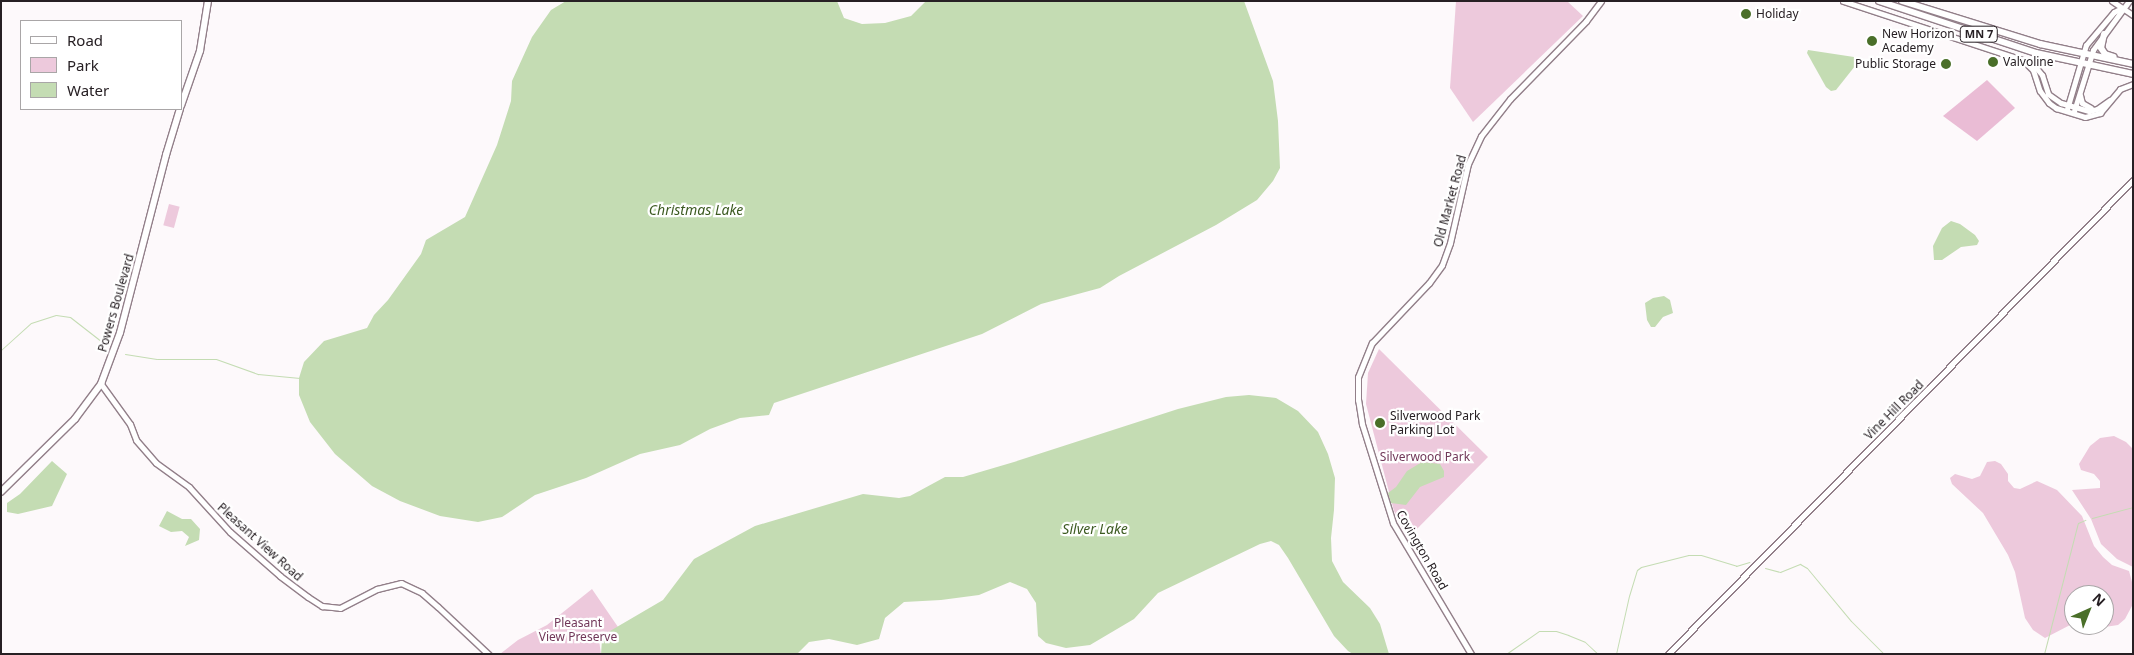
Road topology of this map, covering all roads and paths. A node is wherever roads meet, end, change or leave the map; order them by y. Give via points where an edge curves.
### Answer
1 (208, 1) edge
2 (1601, 1) edge
3 (1843, 1) edge
4 (1879, 1) edge
5 (1902, 1) edge
6 (2112, 1) edge
7 (2129, 1) edge
8 (2123, 8) junction
9 (2133, 15) edge
10 (2104, 34) junction
11 (2086, 55) junction
12 (2133, 60) edge
13 (2084, 64) junction
14 (2133, 64) edge
15 (2133, 74) edge
16 (2133, 84) edge
17 (2080, 92) junction
18 (2110, 100) junction
19 (182, 104) edge
20 (2075, 107) junction
21 (2067, 108) junction
22 (2097, 109) junction
23 (180, 110) edge
24 (2073, 114) junction
25 (2133, 180) edge
26 (1362, 363) joint
27 (102, 384) junction
28 (1, 492) edge
29 (488, 654) edge
30 (1471, 654) edge
31 (1668, 654) edge

1 - 19 main road, Powers Boulevard via 200,51
2 - 26 street, Old Market Road via 1595,12 1488,125 1468,164 1442,266 1372,343
3 - 21 street via 2025,62 2033,70 2046,101
4 - 13 main road, MN 7 via 2014,46
5 - 11 main road, MN 7
6 - 8 street
7 - 8 street
8 - 9 street
8 - 10 street
8 - 11 street via 2114,12 2091,38
10 - 11 street
10 - 12 main road via 2100,46 2104,52
11 - 13 street
11 - 14 main road, MN 7
13 - 15 main road, MN 7
13 - 17 street
13 - 21 street
16 - 18 street via 2120,89
17 - 20 street
17 - 22 street via 2082,103
18 - 22 street
18 - 24 street via 2106,108 2096,115
20 - 21 street
20 - 22 street
20 - 24 street
21 - 24 street
23 - 27 main road, Powers Boulevard via 120,333
25 - 31 street, Vine Hill Road
26 - 30 street, Covington Road via 1357,388 1359,409 1392,523
27 - 28 main road, Powers Boulevard via 75,419
27 - 29 street, Pleasant View Road via 130,424 136,440 156,463 189,487 230,532 308,597 322,606 340,608 377,590 401,583 422,593

